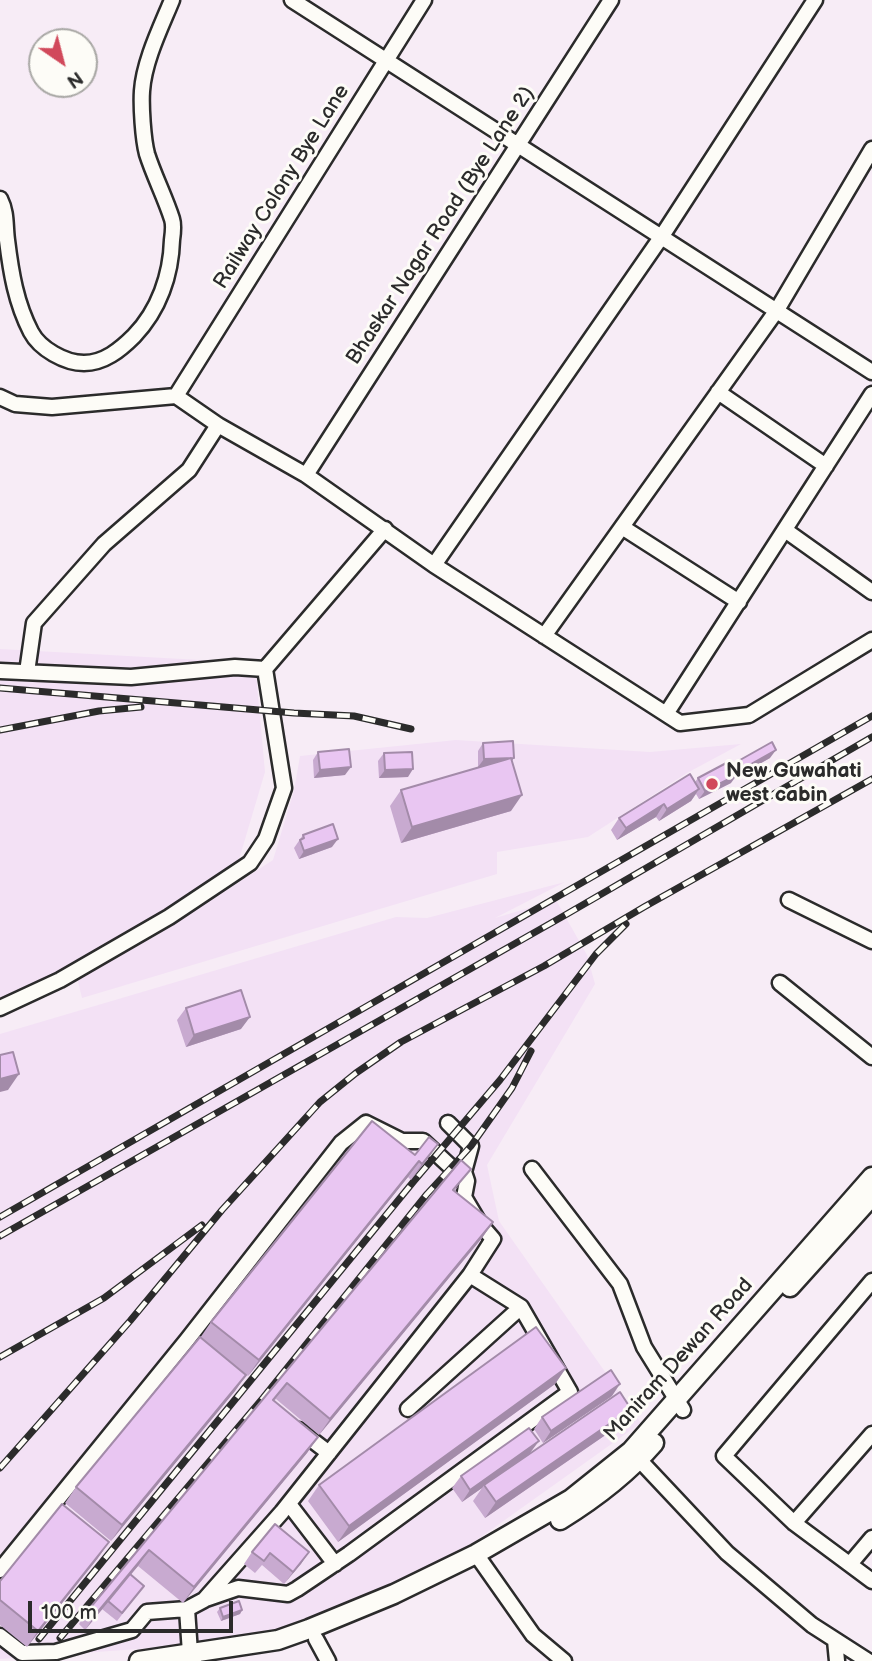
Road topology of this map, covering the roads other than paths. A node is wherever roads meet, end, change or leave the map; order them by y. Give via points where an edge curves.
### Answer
1 (172, 0) edge
2 (292, 0) edge
3 (424, 0) edge
4 (611, 0) edge
5 (815, 0) edge
6 (386, 60) junction
7 (519, 145) junction
8 (872, 149) edge
9 (0, 199) edge
10 (662, 236) junction
11 (777, 310) junction
12 (872, 372) edge
13 (718, 392) junction
14 (872, 394) edge
15 (176, 396) junction
16 (0, 397) edge
17 (218, 425) junction
18 (826, 466) junction
19 (306, 475) junction
20 (622, 527) junction
21 (385, 529) junction
22 (785, 530) junction
23 (433, 565) junction
24 (872, 592) edge
25 (739, 602) junction
26 (544, 636) junction
27 (872, 640) edge
28 (265, 669) junction
29 (0, 671) edge
30 (27, 672) junction
31 (666, 714) junction
32 (789, 900) dead end
33 (872, 941) edge
34 (780, 984) dead end
35 (0, 1008) edge
36 (872, 1057) edge
37 (448, 1124) dead end
38 (532, 1169) dead end
39 (464, 1172) junction
40 (872, 1177) edge
41 (872, 1196) edge
42 (470, 1275) junction
43 (872, 1281) edge
44 (521, 1307) junction
45 (679, 1404) junction
46 (408, 1409) dead end
47 (288, 1422) edge
48 (872, 1434) edge
49 (329, 1453) junction
50 (635, 1456) junction
51 (289, 1504) junction
52 (794, 1523) junction
53 (872, 1538) edge
54 (480, 1559) junction
55 (335, 1564) junction
56 (850, 1564) junction
57 (0, 1570) edge
58 (872, 1581) edge
59 (204, 1600) junction
60 (187, 1609) junction
61 (0, 1636) edge
62 (316, 1639) junction
63 (835, 1640) junction
64 (197, 1658) edge
65 (139, 1661) edge
66 (328, 1661) edge
67 (564, 1661) edge
68 (837, 1661) edge
69 (868, 1661) edge

1 - 9 street via 154,42 142,90 146,151 173,222 172,257 155,307 123,347 105,359 72,362 51,352 33,335 15,294 6,210
2 - 6 street
3 - 6 street, Railway Colony Bye Lane
4 - 7 street, Bhaskar Nagar Road (Bye Lane 2)
5 - 10 street
6 - 7 street
6 - 15 street, Railway Colony Bye Lane
7 - 10 street
7 - 19 street, Bhaskar Nagar Road (Bye Lane 2)
8 - 11 street
10 - 11 street
10 - 23 street
11 - 12 street
11 - 13 street
13 - 18 street
13 - 20 street
14 - 18 street
15 - 16 street via 52,407 15,404
15 - 17 street
17 - 19 street
17 - 30 street via 189,470 104,544 34,623
18 - 22 street
19 - 21 street
20 - 25 street
20 - 26 street
21 - 23 street
21 - 28 street
22 - 24 street
22 - 25 street
23 - 26 street
25 - 31 street
26 - 31 street
27 - 31 street via 749,716 680,723
28 - 30 street via 235,667 131,677
28 - 35 street via 284,788 266,839 250,863 170,917 60,980
29 - 30 street
32 - 33 street
34 - 36 street
37 - 39 street via 471,1146
38 - 45 street via 620,1284 643,1347
39 - 42 street via 464,1197 493,1239
39 - 57 street via 451,1167 423,1141 402,1141 366,1123 341,1143 192,1344
40 - 45 main road, Maniram Dewan Road
41 - 45 main road, Maniram Dewan Road
42 - 44 street
42 - 49 street
43 - 52 street via 724,1456
44 - 46 street
44 - 55 street via 570,1392
45 - 50 main road, Maniram Dewan Road
47 - 49 street
48 - 52 street
49 - 51 street
50 - 54 main road, Maniram Dewan Road via 579,1508
50 - 63 street via 727,1553
51 - 55 street
51 - 59 street
52 - 56 street
53 - 56 street
54 - 62 main road, Maniram Dewan Road via 402,1604
54 - 64 main road, Maniram Dewan Road via 278,1640
54 - 67 street via 533,1634
55 - 59 street via 288,1594 238,1588
56 - 58 street
59 - 60 street
60 - 61 street via 147,1612 132,1630 56,1652 22,1653
60 - 64 street
62 - 64 main road, Maniram Dewan Road via 286,1649
62 - 66 street
63 - 68 street
63 - 69 street
64 - 65 main road, Maniram Dewan Road

